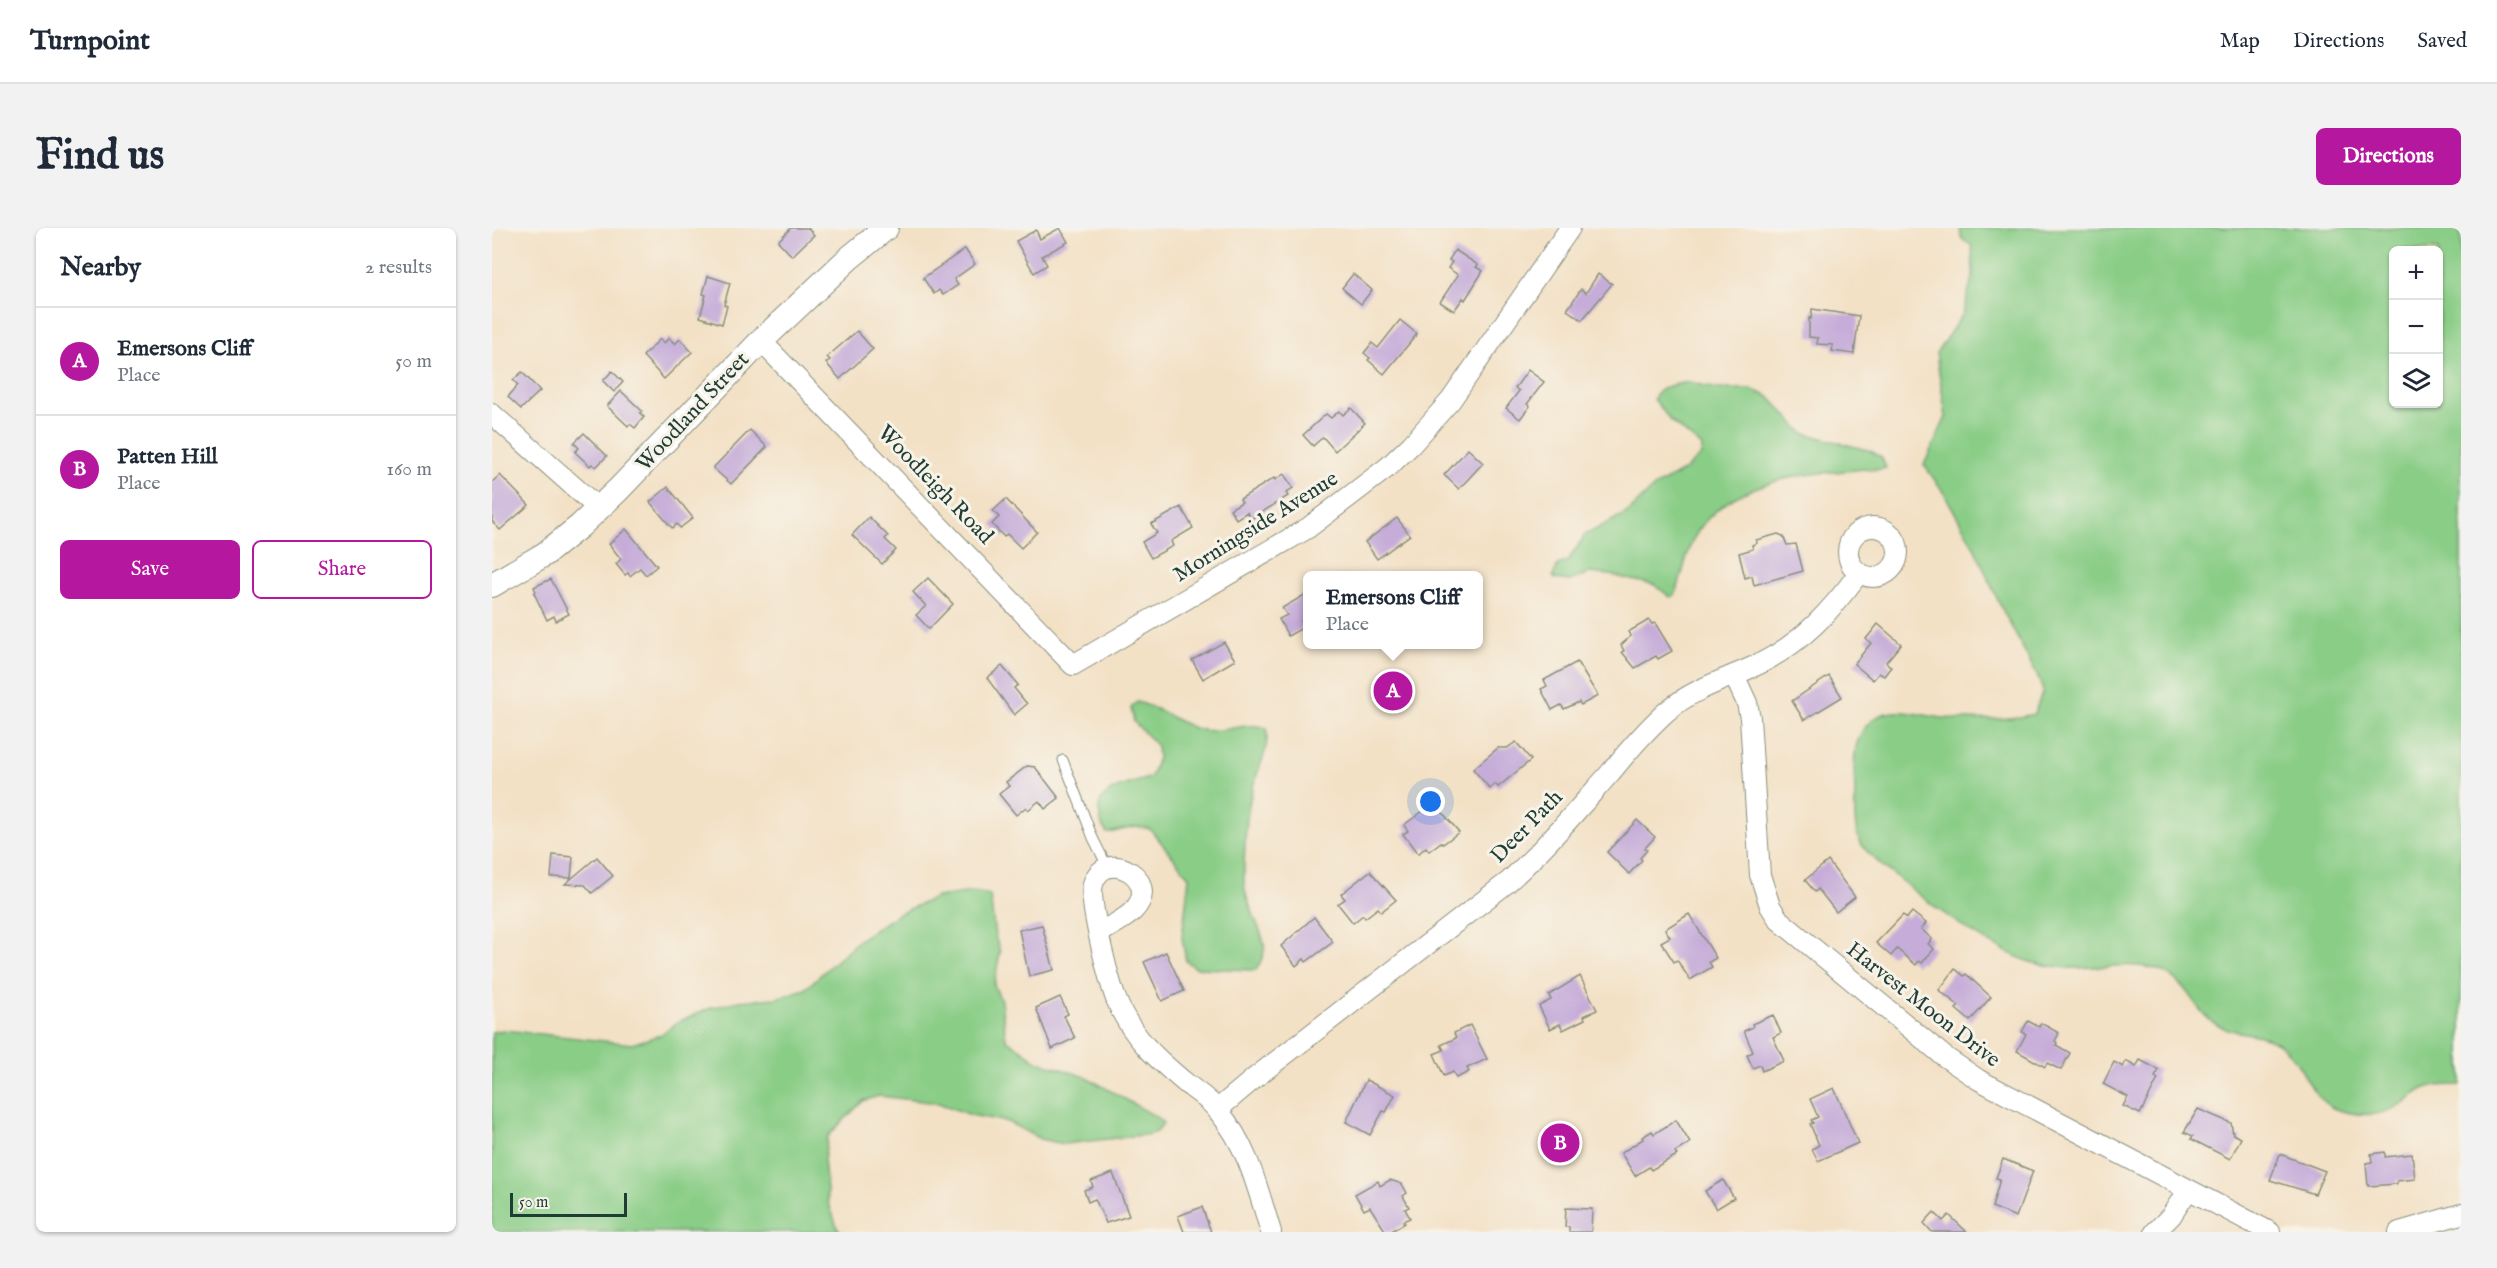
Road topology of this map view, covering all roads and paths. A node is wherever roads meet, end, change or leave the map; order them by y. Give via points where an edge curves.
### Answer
1 (886, 228) edge
2 (1570, 228) edge
3 (761, 340) junction
4 (492, 414) edge
5 (599, 509) junction
6 (1859, 573) dead end
7 (492, 585) edge
8 (1073, 665) joint
9 (1734, 675) junction
10 (1063, 760) dead end
11 (1108, 868) junction
12 (1099, 933) junction
13 (1218, 1109) junction
14 (2188, 1190) junction
15 (2461, 1214) edge
16 (1271, 1232) edge
17 (2155, 1232) edge
18 (2270, 1232) edge
19 (2399, 1232) edge

1 - 3 street, Woodland Street
2 - 8 street, Morningside Avenue via 1451,400 1388,467 1308,528
3 - 5 street, Woodland Street
3 - 8 street, Woodleigh Road
4 - 5 street
5 - 7 street, Woodland Street via 545,554
6 - 9 street, Deer Path via 1826,615 1796,643
9 - 13 street, Deer Path via 1667,711 1544,848 1508,882
9 - 14 street, Harvest Moon Drive via 1750,718 1760,875 1779,920 1962,1068 1997,1091
10 - 11 lane
11 - 12 street via 1093,883
11 - 12 street via 1119,867 1133,873 1141,896 1133,911
12 - 13 street via 1108,976 1131,1029 1155,1057
13 - 16 street via 1242,1146
14 - 17 street
14 - 18 street, Harvest Moon Drive
15 - 19 street

